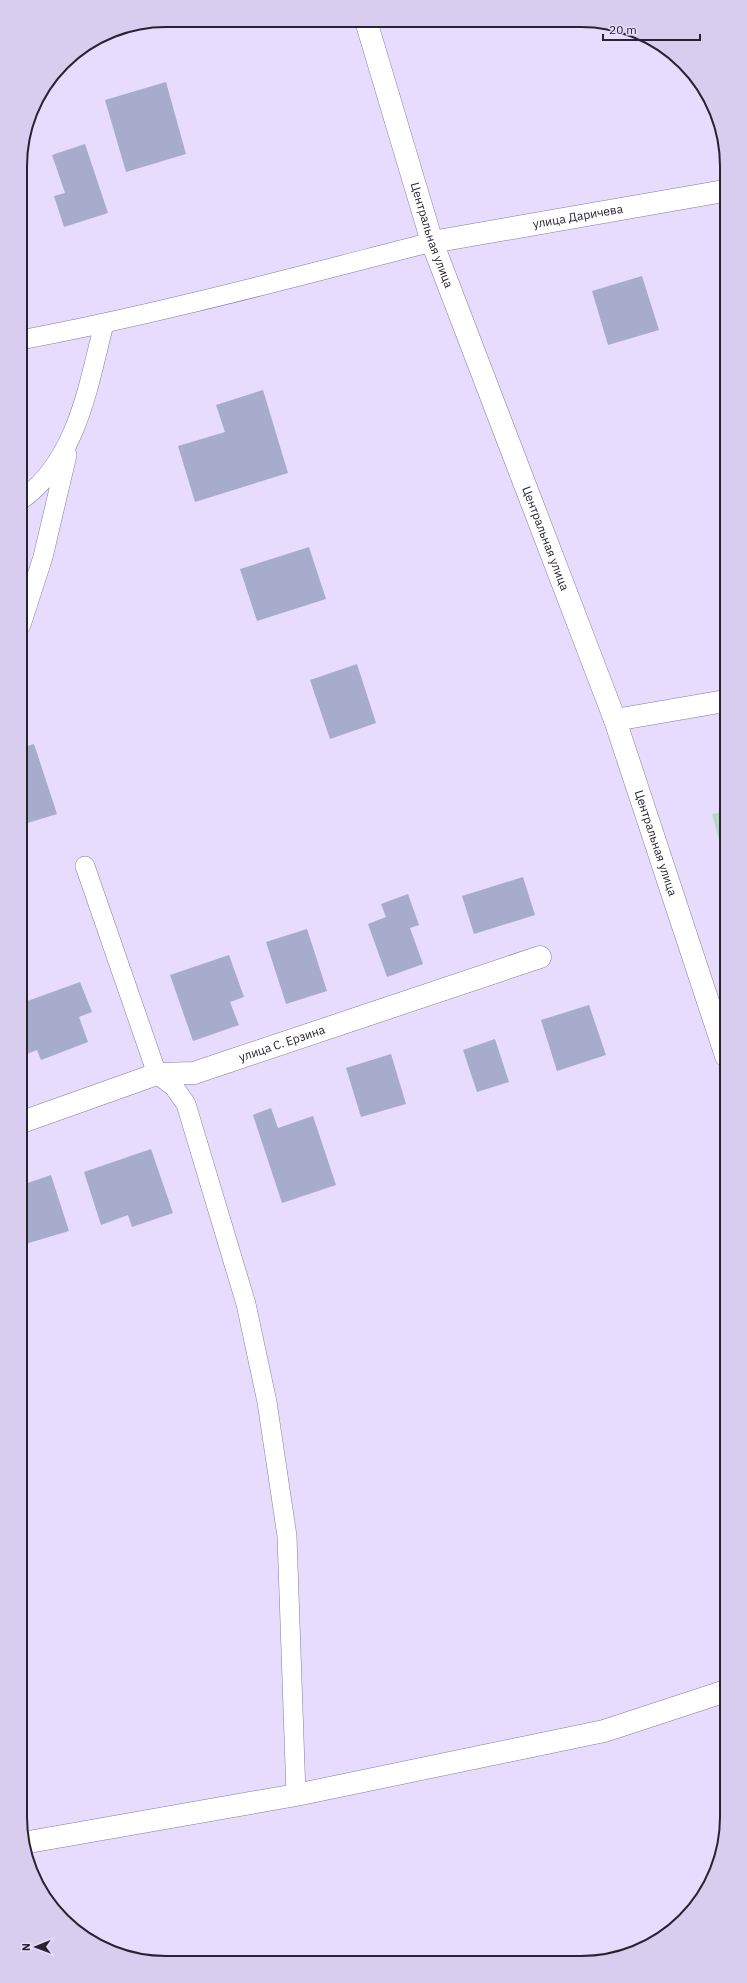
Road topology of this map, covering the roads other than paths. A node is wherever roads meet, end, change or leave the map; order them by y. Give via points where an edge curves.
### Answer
1 (368, 27) edge
2 (720, 192) edge
3 (432, 242) junction
4 (104, 324) junction
5 (27, 339) edge
6 (71, 438) junction
7 (27, 495) edge
8 (27, 607) edge
9 (720, 702) edge
10 (615, 720) junction
11 (85, 866) dead end
12 (540, 957) dead end
13 (720, 1038) edge
14 (157, 1074) junction
15 (27, 1120) edge
16 (720, 1694) edge
17 (296, 1795) junction
18 (30, 1842) edge

1 - 3 street, Центральная улица
2 - 3 street, улица Даричева
3 - 4 lane
3 - 10 street, Центральная улица
4 - 5 lane
4 - 6 lane via 82,410
6 - 7 lane via 54,468
6 - 8 lane via 43,558
9 - 10 street
10 - 13 street, Центральная улица
11 - 14 lane
12 - 14 street, улица С. Ерзина via 194,1073
14 - 15 street, улица С. Ерзина
14 - 17 lane via 174,1087 186,1104 246,1304 267,1402 287,1536
16 - 17 street via 604,1731
17 - 18 street

